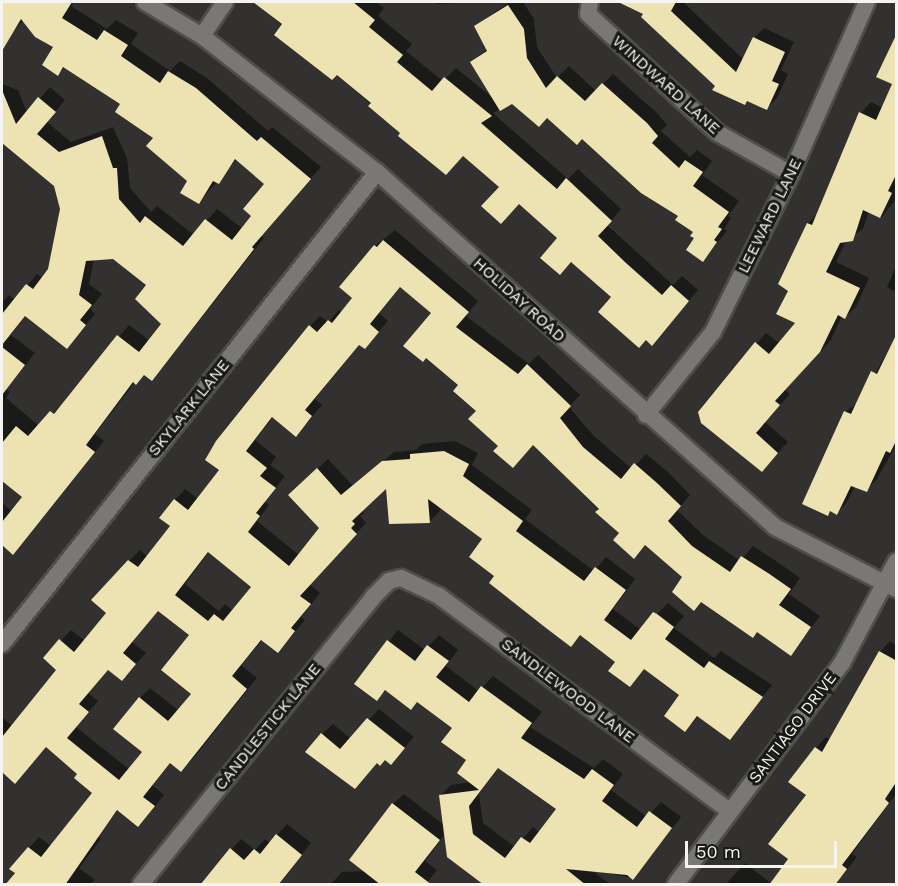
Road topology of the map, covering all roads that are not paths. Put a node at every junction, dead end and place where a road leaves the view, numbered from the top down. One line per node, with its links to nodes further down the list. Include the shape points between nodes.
1 (145, 2): 5 (street, HOLIDAY ROAD)
2 (225, 2): 5 (street)
3 (590, 2): 7 (street, WINDWARD LANE, via 588,14 718,134)
4 (867, 2): 7 (street, LEEWARD LANE)
5 (202, 36): 6 (street, HOLIDAY ROAD)
6 (377, 172): 8 (street, HOLIDAY ROAD); 12 (street, SKYLARK LANE)
7 (791, 174): 8 (street, LEEWARD LANE, via 713,332)
8 (646, 415): 11 (street, HOLIDAY ROAD, via 775,527)
9 (897, 562): 11 (street, SANTIAGO DRIVE)
10 (401, 578): 13 (street, SANDLEWOOD LANE, via 439,596); 14 (street, CANDLESTICK LANE, via 389,581 373,597)
11 (891, 586): 13 (street, SANTIAGO DRIVE, via 842,663)
12 (2, 644)
13 (730, 811): 15 (street, SANTIAGO DRIVE)
14 (141, 885)
15 (676, 885)

